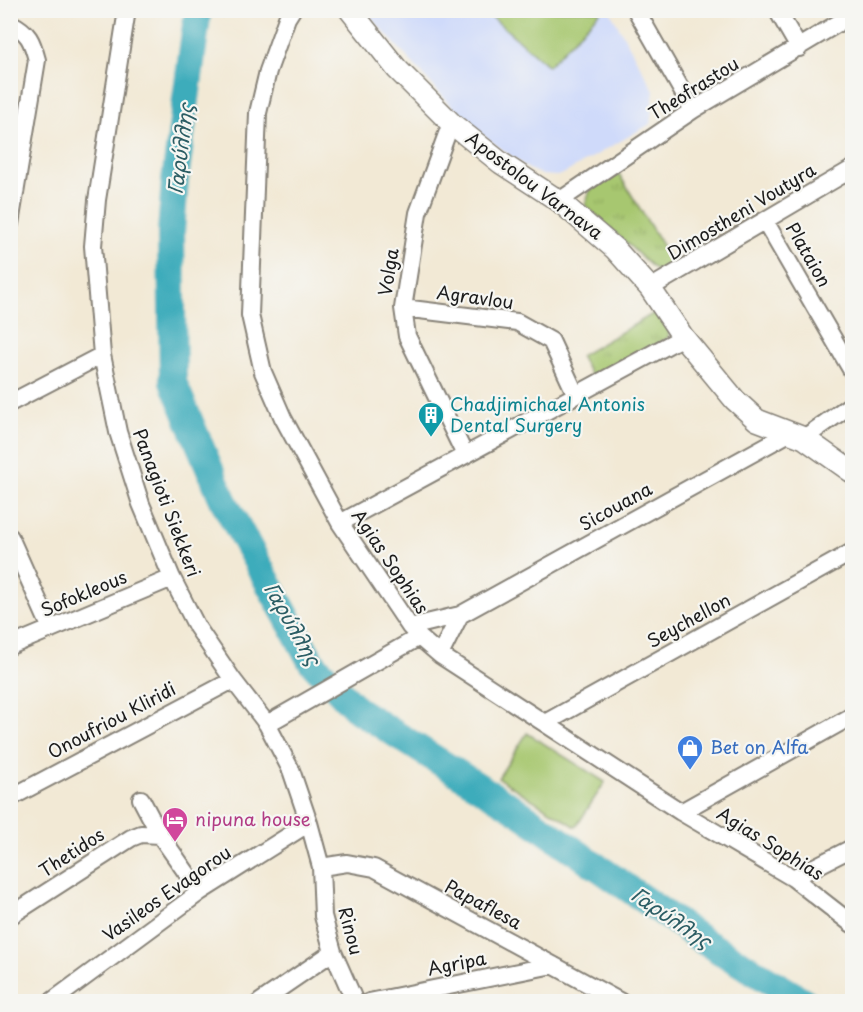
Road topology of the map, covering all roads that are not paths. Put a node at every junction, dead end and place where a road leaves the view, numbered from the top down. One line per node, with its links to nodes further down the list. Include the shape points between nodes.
1 (127, 10): 18 (street, Panagioti Siekkeri, via 93,246)
2 (292, 10): 26 (street, Agias Sophias, via 268,71 258,113 250,315 263,372 283,418)
3 (350, 10): 10 (main road, Apostolou Varnava, via 397,69)
4 (636, 10): 9 (street)
5 (777, 10): 8 (street)
6 (852, 15): 8 (street, Theofrastou)
7 (10, 23): 14 (street, via 21,28 33,42 37,60)
8 (799, 48): 9 (street, Theofrastou)
9 (693, 110): 12 (street, Theofrastou)
10 (451, 123): 12 (main road, Apostolou Varnava, via 501,163); 16 (street, Volga, via 418,213)
11 (852, 169): 13 (street, Dimostheni Voutyra)
12 (559, 201): 15 (main road, Apostolou Varnava, via 615,249)
13 (765, 220): 15 (street, Dimostheni Voutyra); 19 (street, Plataion)
14 (10, 224)
15 (650, 288): 17 (main road, Apostolou Varnava)
16 (403, 308): 20 (street, Agravlou, via 517,322 551,341); 24 (street, Volga, via 407,336)
17 (683, 337): 20 (street); 23 (main road, Apostolou Varnava, via 735,400 757,420)
18 (102, 355): 21 (street); 29 (street, Panagioti Siekkeri, via 117,432)
19 (852, 371)
20 (576, 395): 24 (street)
21 (10, 403)
22 (852, 404): 23 (street, Sicouana)
23 (797, 435): 25 (main road, Apostolou Varnava); 30 (street, Sicouana)
24 (465, 455): 26 (street)
25 (852, 472)
26 (340, 523): 32 (street, Agias Sophias)
27 (10, 537): 31 (street)
28 (852, 552): 37 (street, Seychellon)
29 (172, 578): 31 (street, Sofokleous); 35 (street, Panagioti Siekkeri, via 197,627)
30 (460, 615): 32 (street, Sicouana); 34 (street)
31 (51, 629): 33 (street, Sofokleous)
32 (415, 632): 34 (street, Agias Sophias); 38 (street, Sicouana, via 373,664)
33 (10, 646)
34 (440, 655): 37 (street, Agias Sophias)
35 (232, 680): 38 (street, Panagioti Siekkeri); 39 (street, Onoufriou Kliridi)
36 (852, 716): 41 (street)
37 (545, 723): 41 (street, Agias Sophias)
38 (267, 724): 42 (street, Panagioti Siekkeri, via 291,770)
39 (10, 798)
40 (141, 799): 43 (street)
41 (681, 812): 46 (street, Agias Sophias)
42 (309, 823): 45 (street, Panagioti Siekkeri); 47 (street, Vasileos Evagorou)
43 (160, 835): 47 (street); 48 (street, Thetidos, via 141,834 132,838)
44 (852, 848): 46 (street)
45 (321, 867): 50 (street, Rinou, via 323,916); 51 (street, Papaflesa, via 347,863 374,868)
46 (793, 878): 49 (street, Agias Sophias)
47 (200, 892): 52 (street, Vasileos Evagorou)
48 (10, 916)
49 (852, 924)
50 (333, 952): 53 (street); 54 (street, Rinou)
51 (553, 965): 55 (street, Agripa); 56 (street, Papaflesa)
52 (51, 1002)
53 (260, 1002)
54 (355, 1002)
55 (369, 1002)
56 (621, 1002)

